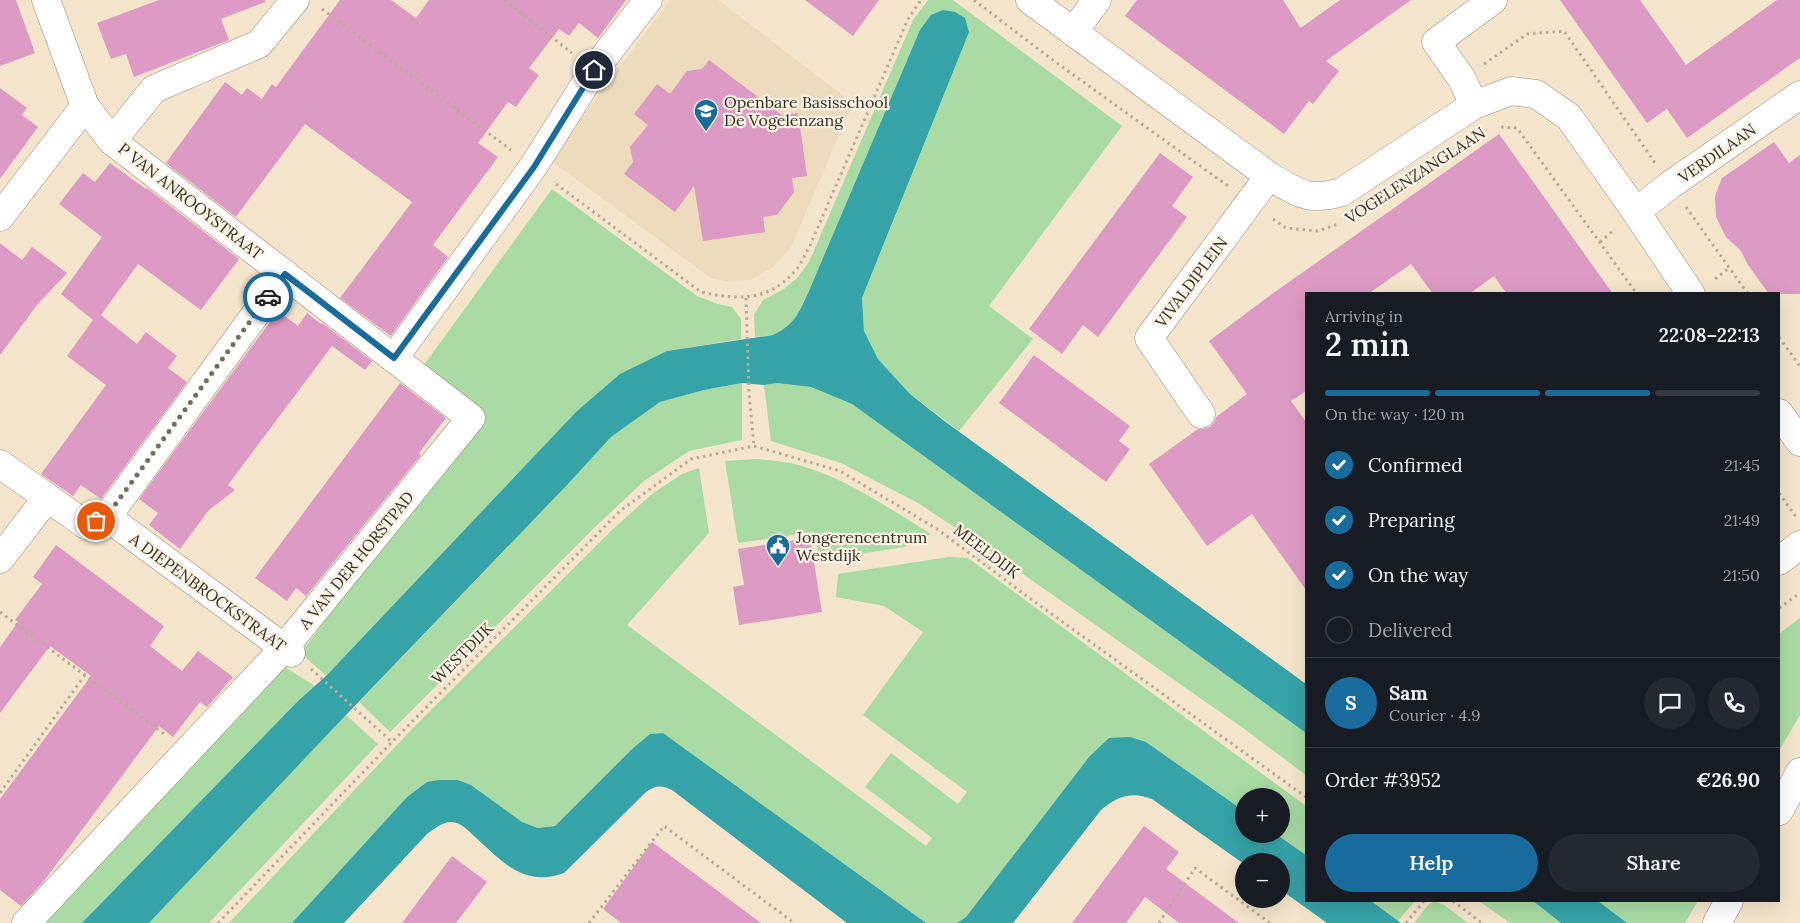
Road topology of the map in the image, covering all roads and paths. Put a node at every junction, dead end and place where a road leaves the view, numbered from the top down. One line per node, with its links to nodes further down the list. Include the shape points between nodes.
1 (46, 0): 14 (street, P VAN ANROOYSTRAAT)
2 (295, 0): 16 (street, via 259,44 154,89)
3 (504, 0): 11 (path)
4 (648, 0): 11 (street)
5 (921, 0): 31 (path, via 908,19 809,248 796,270 783,283 746,298)
6 (974, 0): 18 (path, VOGELENZANGLAAN)
7 (1030, 0): 10 (street, VOGELENZANGLAAN)
8 (1097, 0): 10 (street)
9 (1493, 0): 13 (street, via 1436,42 1462,79)
10 (1073, 32): 17 (street, VOGELENZANGLAAN)
11 (594, 70): 26 (street, via 534,167)
12 (1800, 95): 19 (street, VERDILAAN)
13 (1474, 105): 17 (street, VOGELENZANGLAAN, via 1342,192 1324,197 1303,195); 19 (street, VOGELENZANGLAAN, via 1511,91 1536,94 1569,117)
14 (85, 106): 16 (street, P VAN ANROOYSTRAAT); 20 (street)
15 (1493, 126): 23 (path, VOGELENZANGLAAN, via 1517,128)
16 (112, 141): 22 (street, P VAN ANROOYSTRAAT)
17 (1269, 176): 18 (street, VIVALDIPLEIN)
18 (1251, 202): 21 (path, VOGELENZANGLAAN, via 1286,228 1318,231); 28 (street, VIVALDIPLEIN, via 1149,338)
19 (1636, 212): 24 (street, VOGELENZANGLAAN)
20 (0, 217)
21 (1341, 223)
22 (285, 274): 26 (street, P VAN ANROOYSTRAAT); 35 (street)
23 (1636, 292)
24 (1691, 292)
25 (1780, 337): 27 (path)
26 (394, 358): 43 (street, A VAN DER HORSTPAD, via 471,418)
27 (1800, 366)
28 (1201, 414)
29 (1780, 414): 30 (street)
30 (1800, 442)
31 (754, 446): 46 (path, WESTDIJK, via 691,459 620,511); 50 (path, MEELDIJK, via 840,470 937,529)
32 (0, 464): 34 (street)
33 (1780, 494): 36 (path)
34 (47, 498): 35 (street, via 86,525); 38 (street)
35 (106, 517): 43 (street, A DIEPENBROCKSTRAAT)
36 (1800, 523)
37 (1800, 545): 39 (street)
38 (0, 559)
39 (1780, 560)
40 (1800, 593): 41 (path)
41 (1780, 607)
42 (0, 612): 45 (path)
43 (288, 651): 47 (street, A VAN DER HORSTPAD)
44 (315, 672): 46 (path)
45 (85, 675): 47 (path); 49 (path)
46 (392, 742): 56 (path, WESTDIJK)
47 (188, 752): 55 (street, A VAN DER HORSTPAD)
48 (1800, 772): 51 (street)
49 (0, 792)
50 (1305, 796)
51 (1780, 809)
52 (1423, 902): 61 (path)
53 (1453, 902): 62 (path)
54 (1728, 902): 63 (street)
55 (26, 923)
56 (218, 923)
57 (589, 923): 58 (path, via 664,826)
58 (794, 923)
59 (1160, 923): 60 (path, via 1195,868)
60 (1270, 923)
61 (1406, 923)
62 (1482, 923)
63 (1717, 923)

